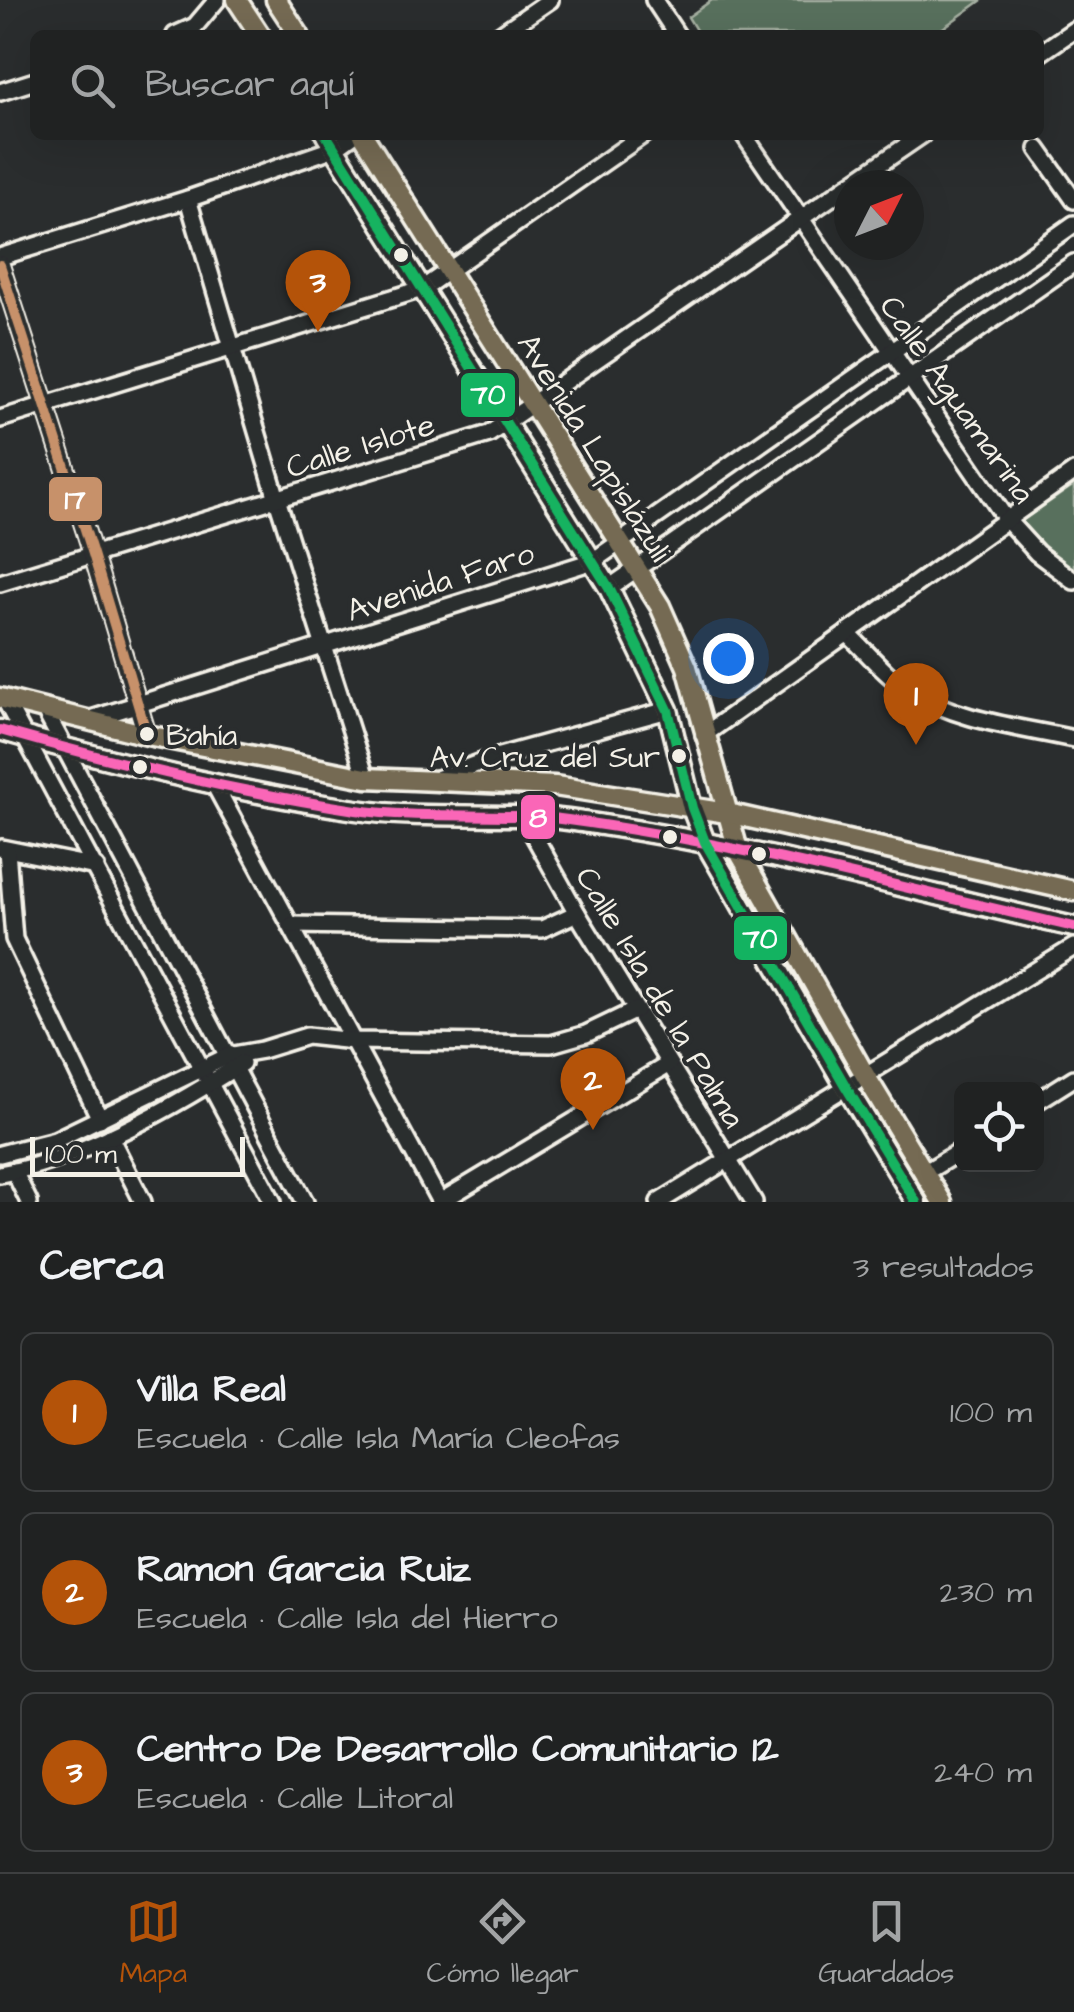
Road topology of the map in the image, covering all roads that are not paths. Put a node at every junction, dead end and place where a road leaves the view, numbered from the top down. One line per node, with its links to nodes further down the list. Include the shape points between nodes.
1 (217, 0): 6 (street)
2 (236, 0): 7 (main road)
3 (276, 0): 8 (main road)
4 (550, 0): 9 (street)
5 (654, 0): 10 (street)
6 (186, 30)
7 (257, 30)
8 (296, 30)
9 (506, 30)
10 (674, 30)
11 (1074, 30): 12 (street)
12 (1044, 51)
13 (30, 82): 14 (street)
14 (0, 92)
15 (366, 140): 29 (main road, Avenida Lapislázuli)
16 (636, 140): 29 (street)
17 (747, 140): 25 (street, Calle Aguamarina)
18 (915, 140): 21 (street, Calle Islote)
19 (330, 142): 23 (street); 30 (main road, Avenida Lapislázuli)
20 (1038, 149): 24 (street)
21 (871, 170)
22 (834, 195): 25 (street, Calle Islote)
23 (188, 199): 27 (street); 31 (street)
24 (1074, 200)
25 (801, 218): 32 (street, Calle Aguamarina); 34 (street, Calle Islote)
26 (1074, 224): 32 (street, Avenida Faro)
27 (0, 261): 35 (street)
28 (1074, 263): 33 (street)
29 (449, 272): 30 (street); 34 (main road, Avenida Lapislázuli)
30 (422, 289): 31 (street); 37 (main road, Avenida Lapislázuli)
31 (234, 348): 35 (street); 39 (street)
32 (891, 351): 33 (street, Calle Aguamarina); 41 (street, Avenida Faro)
33 (909, 377): 40 (street, Calle Aguamarina); 44 (street)
34 (532, 404): 37 (street, Calle Islote); 41 (main road, Avenida Lapislázuli)
35 (46, 405): 36 (street); 42 (street)
36 (0, 419)
37 (508, 421): 39 (street, Calle Islote, via 480,437); 43 (main road, Avenida Lapislázuli)
38 (1074, 472): 40 (street)
39 (277, 499): 42 (street, Calle Islote); 49 (street)
40 (1006, 519): 45 (street, Calle Aguamarina); 48 (street)
41 (619, 542): 43 (street, Avenida Faro); 44 (main road, Avenida Lapislázuli)
42 (93, 554): 46 (street, Calle Islote); 51 (street)
43 (592, 561): 47 (main road, Avenida Lapislázuli); 49 (street, Avenida Faro)
44 (638, 569): 47 (street); 57 (main road, Avenida Lapislázuli, via 679,644)
45 (1074, 581)
46 (0, 583)
47 (609, 588): 53 (main road, Avenida Lapislázuli)
48 (847, 633): 57 (street); 59 (street, via 893,679 934,704)
49 (324, 647): 51 (street, Avenida Faro); 61 (street)
50 (2, 699): 52 (main road); 58 (street)
51 (138, 706): 54 (street, Avenida Faro); 56 (street)
52 (44, 709): 54 (main road); 60 (street)
53 (668, 710): 62 (street); 64 (main road, Avenida Lapislázuli)
54 (87, 720): 56 (main road)
55 (0, 730): 58 (main road)
56 (146, 735): 61 (main road)
57 (704, 735): 65 (main road, Avenida Lapislázuli)
58 (25, 737): 60 (main road); 70 (street)
59 (1074, 739)
60 (62, 748): 63 (main road); 78 (street)
61 (366, 778): 62 (main road)
62 (432, 781): 64 (main road, via 555,786)
63 (213, 782): 66 (main road, via 359,810); 73 (street)
64 (692, 808): 65 (main road); 67 (main road, Avenida Lapislázuli)
65 (727, 813): 69 (main road, Avenida Lapislázuli); 71 (main road)
66 (524, 818): 67 (main road); 72 (street, Calle Isla de la Palma)
67 (705, 842): 69 (main road); 83 (main road, Avenida Lapislázuli)
68 (4, 849): 70 (street); 85 (street, via 12,933)
69 (738, 850): 74 (main road); 81 (main road, Avenida Lapislázuli)
70 (96, 867): 80 (street)
71 (1074, 891)
72 (577, 913): 73 (street, via 542,929); 76 (street, Calle Isla de la Palma)
73 (292, 925): 77 (street)
74 (1074, 927)
75 (1074, 946): 81 (street)
76 (636, 1010): 77 (street, via 550,1044); 79 (street, Calle Isla de la Palma)
77 (354, 1041): 78 (street, via 307,1036); 98 (street)
78 (231, 1062): 80 (street); 97 (street)
79 (669, 1064): 91 (street, Calle Isla de la Palma); 98 (street)
80 (207, 1076): 85 (street); 86 (street); 96 (street)
81 (865, 1076): 83 (street); 93 (main road, Avenida Lapislázuli)
82 (1074, 1078): 84 (street)
83 (846, 1088): 91 (street); 101 (main road, Avenida Lapislázuli)
84 (1044, 1097)
85 (100, 1119): 87 (street)
86 (110, 1137): 90 (street); 95 (street)
87 (56, 1140): 88 (street); 90 (street)
88 (1, 1151)
89 (954, 1155): 93 (street)
90 (62, 1158): 92 (street)
91 (728, 1160): 99 (street); 100 (street, Calle Isla de la Palma)
92 (7, 1173): 94 (street)
93 (924, 1173): 102 (main road, Avenida Lapislázuli)
94 (29, 1202)
95 (143, 1202)
96 (273, 1202)
97 (305, 1202)
98 (440, 1202)
99 (659, 1202)
100 (754, 1202)
101 (916, 1202)
102 (942, 1202)

